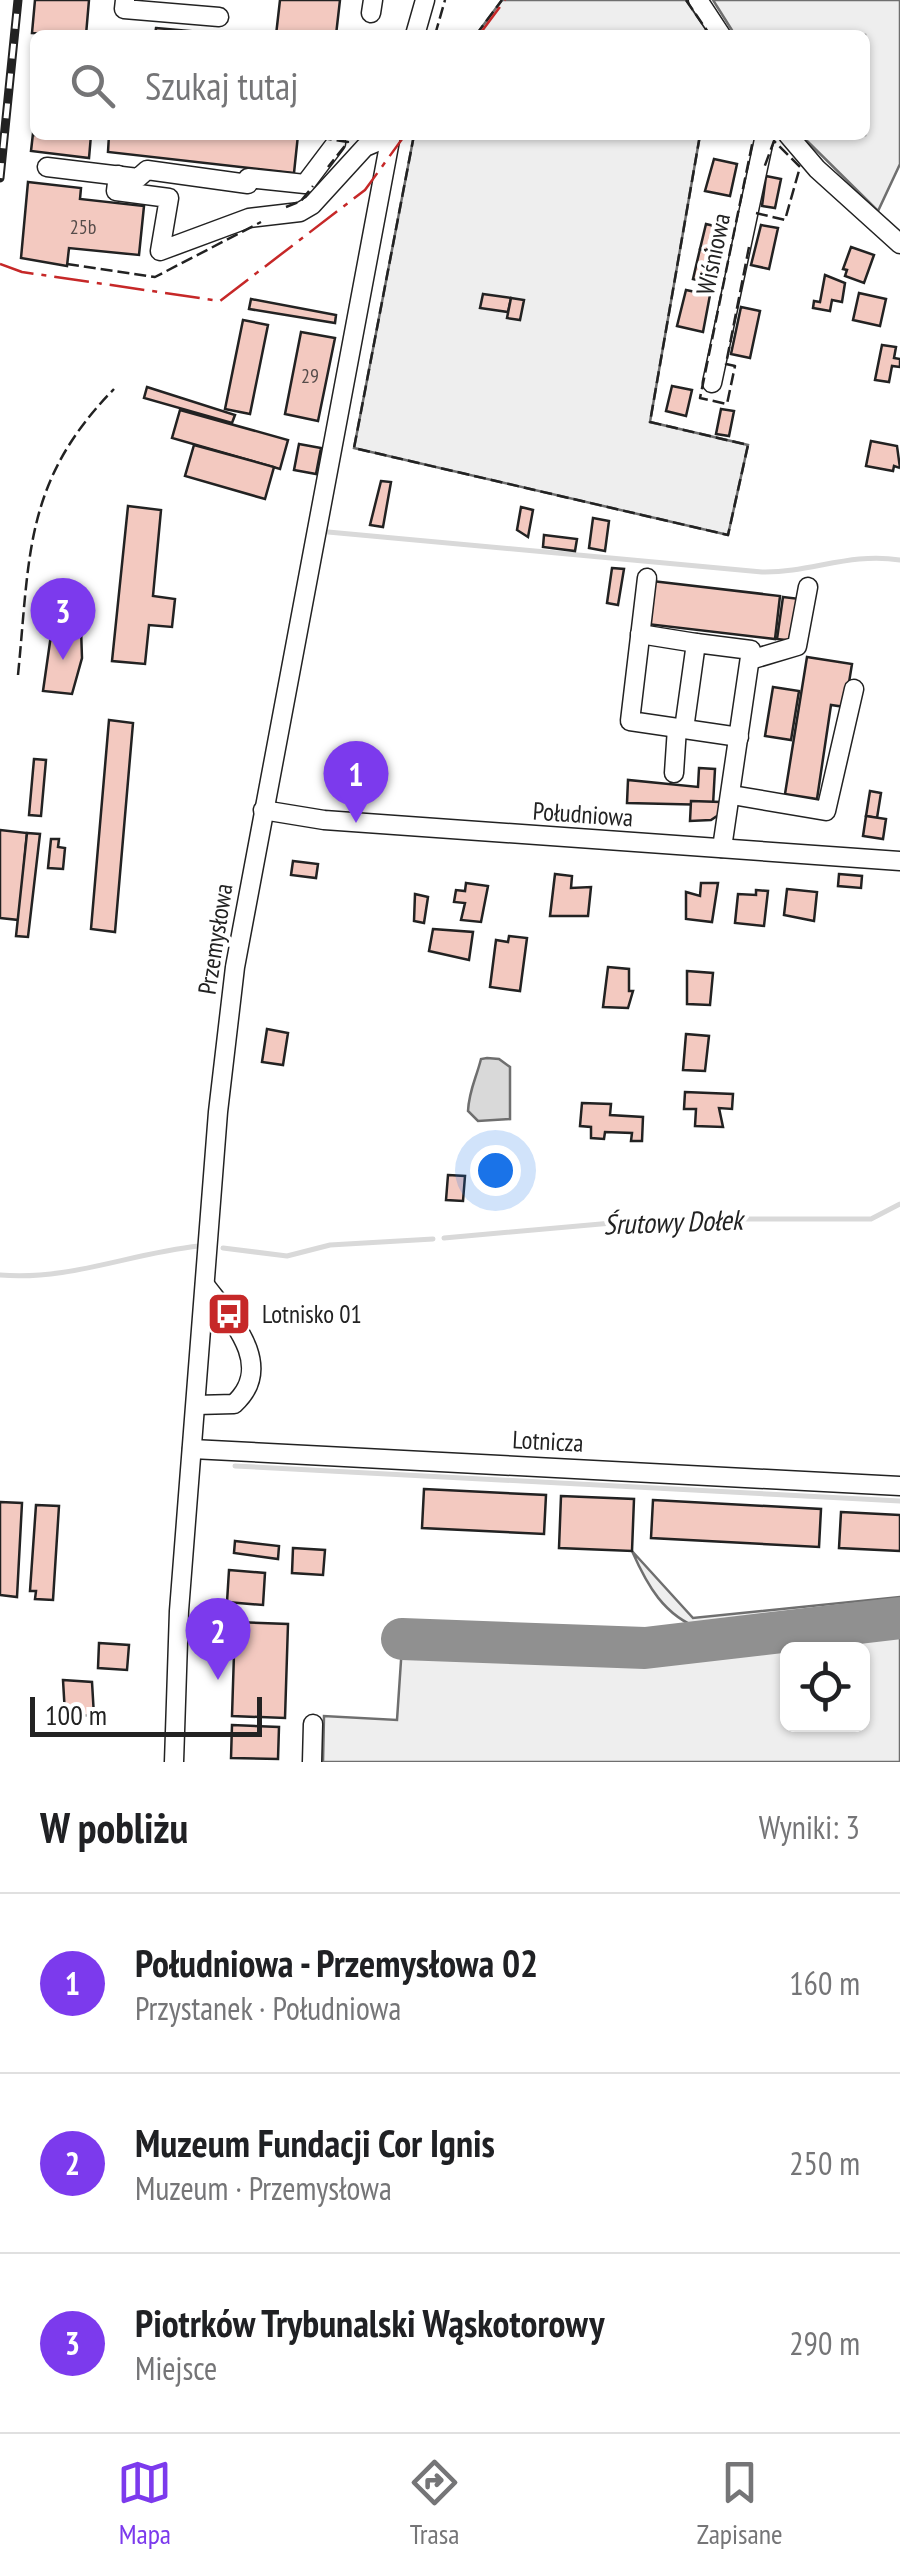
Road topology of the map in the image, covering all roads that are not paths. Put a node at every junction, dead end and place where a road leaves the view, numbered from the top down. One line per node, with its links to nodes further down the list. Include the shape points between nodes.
1 (125, 0): 4 (street, via 124,9)
2 (426, 0): 5 (street)
3 (698, 0): 6 (street)
4 (220, 18)
5 (417, 30)
6 (718, 30)
7 (382, 140): 15 (street, via 365,147)
8 (390, 140): 28 (street, Przemysłowa)
9 (764, 140): 17 (street, Wiśniowa)
10 (792, 140): 16 (street)
11 (336, 143): 12 (street)
12 (309, 162): 14 (street, via 305,184 248,178 248,184 147,170 138,178); 15 (street)
13 (46, 167): 14 (street)
14 (118, 175): 15 (street, via 116,191 168,198 160,251 249,218 300,212)
15 (332, 182)
16 (900, 244)
17 (712, 383)
18 (647, 578): 20 (street)
19 (808, 587): 22 (street, via 797,646)
20 (640, 634): 21 (street); 24 (street, via 630,721)
21 (696, 643): 22 (street, via 751,650); 24 (street)
22 (750, 660): 25 (street)
23 (854, 689): 27 (street, via 826,811)
24 (681, 729): 25 (street); 26 (street)
25 (740, 737): 27 (street)
26 (674, 773)
27 (732, 796): 29 (street)
28 (263, 810): 29 (street, Południowa); 31 (street, Przemysłowa, via 227,1037)
29 (722, 848): 30 (street, Południowa)
30 (900, 861)
31 (205, 1285): 32 (street, Przemysłowa); 32 (street, via 247,1339 247,1379 229,1406)
32 (196, 1406): 33 (street, Przemysłowa)
33 (192, 1449): 34 (street, Lotnicza); 36 (street, Przemysłowa)
34 (900, 1486)
35 (313, 1724): 37 (street)
36 (174, 1762)
37 (312, 1762)

